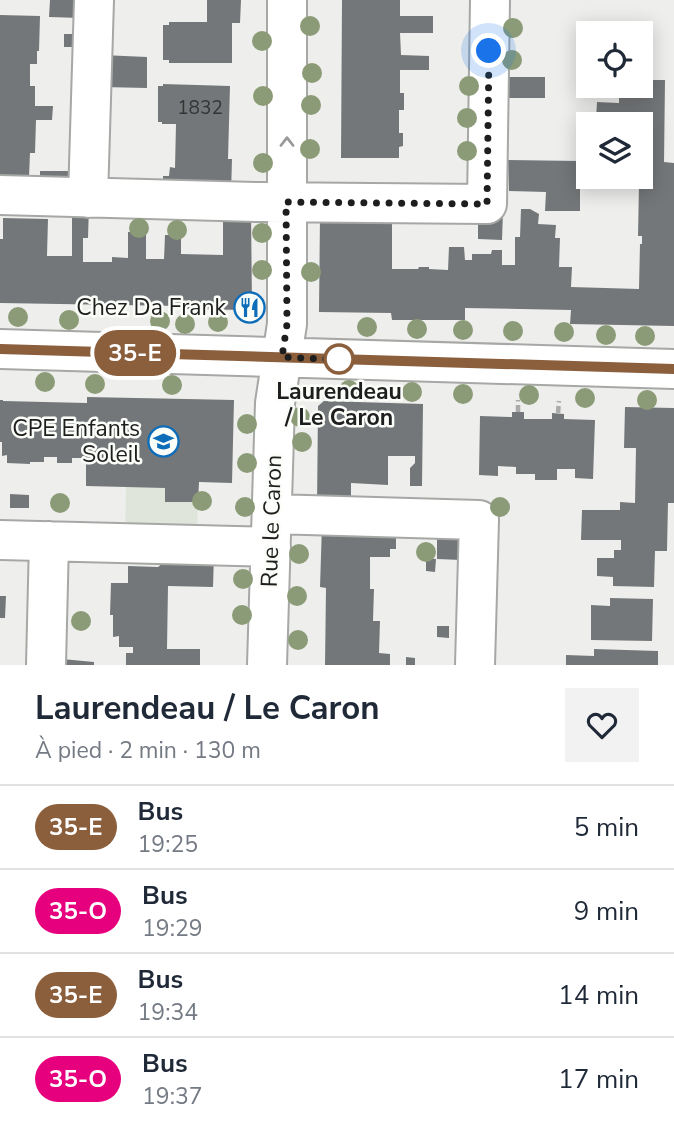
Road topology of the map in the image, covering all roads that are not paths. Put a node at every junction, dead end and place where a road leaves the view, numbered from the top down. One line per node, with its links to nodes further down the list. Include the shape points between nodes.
1 (94, 0): 5 (street)
2 (287, 0): 6 (street, Rue le Caron, one-way to 2)
3 (490, 0): 6 (street, via 487,204)
4 (0, 195): 5 (street)
5 (88, 198): 6 (street)
6 (286, 202): 8 (street, Rue le Caron, via 287,324)
7 (0, 349): 8 (street)
8 (282, 357): 9 (street); 10 (street, Rue le Caron, via 275,404)
9 (674, 369)
10 (271, 531): 12 (street); 14 (street, Rue le Caron); 15 (street, via 479,520)
11 (0, 540): 12 (street)
12 (49, 541): 13 (street)
13 (46, 665)
14 (267, 665)
15 (475, 665)

